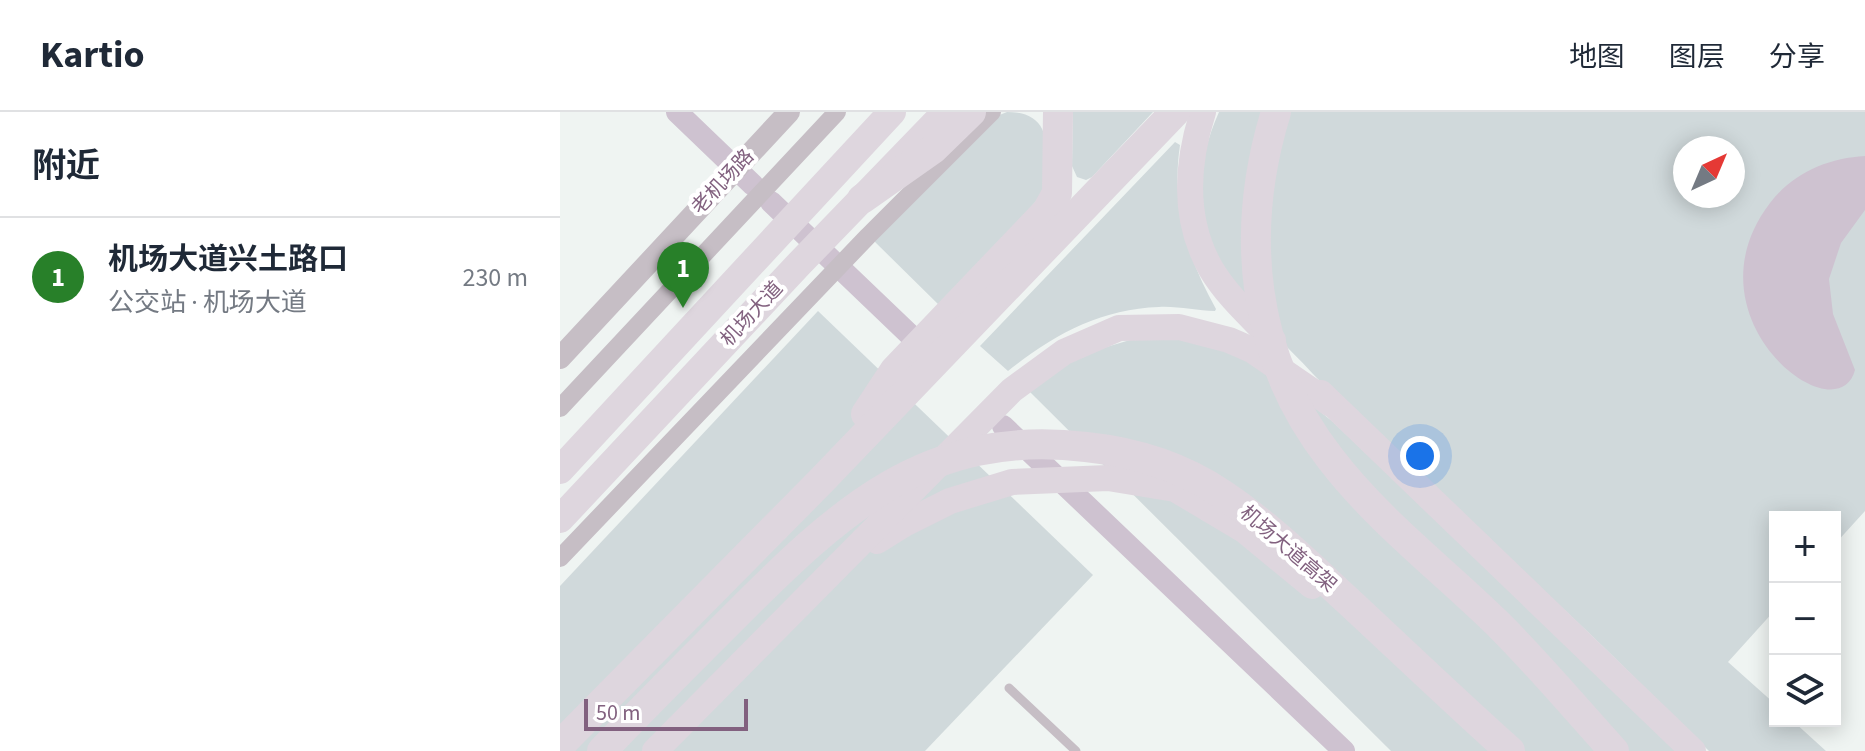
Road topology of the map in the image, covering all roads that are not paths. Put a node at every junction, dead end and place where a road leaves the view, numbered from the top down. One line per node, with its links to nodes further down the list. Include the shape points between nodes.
1 (789, 112): 14 (street, 老机场路)
2 (837, 112): 16 (street)
3 (892, 112): 17 (main road, 机场大道)
4 (946, 112): 13 (main road, 机场大道)
5 (971, 112): 13 (highway, via 933,149)
6 (992, 112): 20 (street)
7 (1040, 112): 12 (highway, via 1056,140)
8 (1058, 112): 12 (highway)
9 (1175, 112): 18 (highway)
10 (1203, 112): 15 (main road, via 1191,155 1189,193 1198,241 1212,271 1233,297)
11 (1276, 112): 29 (highway, via 1258,187 1259,299 1283,380 1301,416 1365,498 1501,627)
12 (1059, 163): 18 (highway, via 1057,193 1047,211 895,370)
13 (854, 208): 19 (main road, 机场大道)
14 (560, 358)
15 (1331, 404): 21 (main road, via 1229,340 1179,327 1119,328 1064,352 1012,390); 30 (main road)
16 (560, 408)
17 (560, 470)
18 (822, 480): 23 (highway)
19 (560, 519)
20 (560, 558)
21 (841, 563): 25 (main road); 27 (main road, via 950,501 1012,482 1108,478 1175,489 1244,530 1303,578)
22 (1009, 688): 26 (lane)
23 (560, 745)
24 (602, 751): 28 (highway, 机场大道高架, via 788,563 862,501 906,475 951,458 1050,442 1117,450 1170,466 1220,492 1273,530)
25 (655, 751)
26 (1076, 751)
27 (1491, 751)
28 (1510, 751)
29 (1614, 751)
30 (1693, 751)

